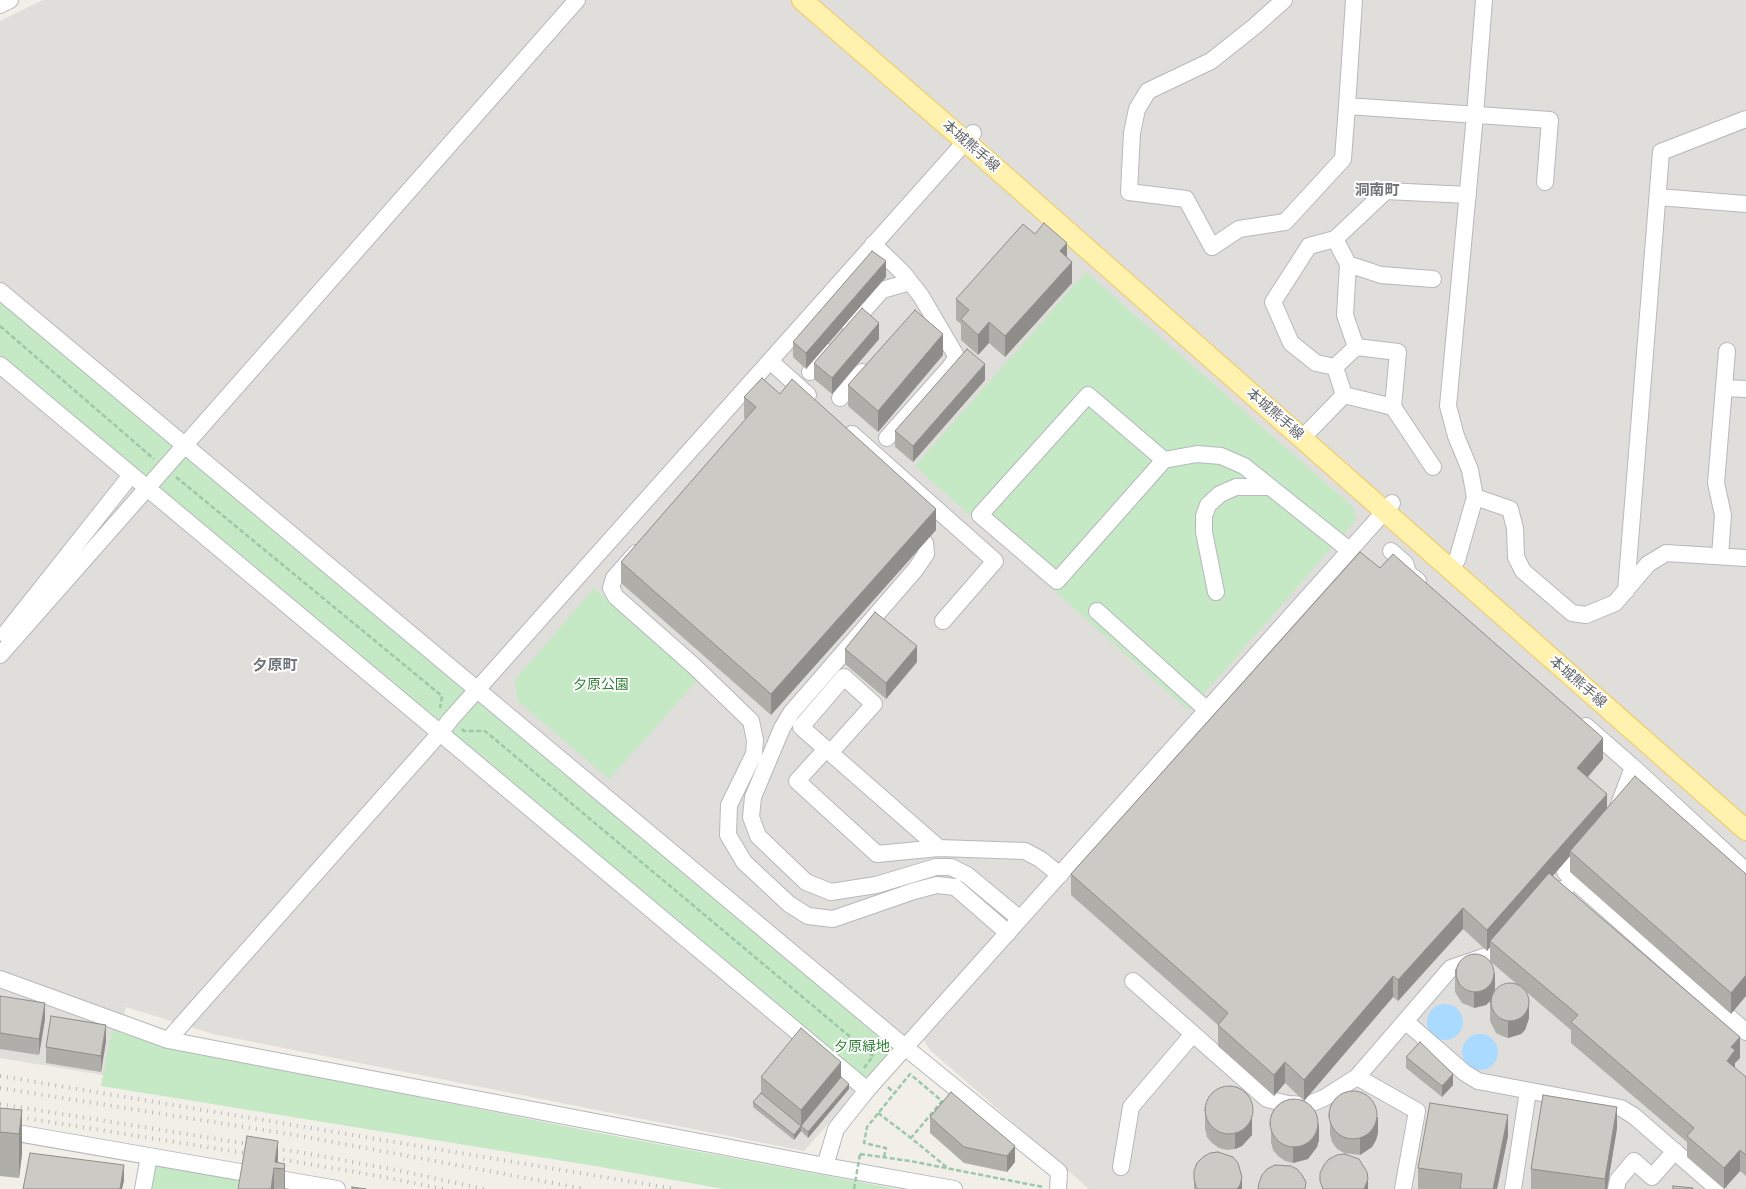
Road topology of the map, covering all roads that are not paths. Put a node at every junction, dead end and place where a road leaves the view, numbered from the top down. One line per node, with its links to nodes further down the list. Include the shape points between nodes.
1 (10, 0): 8 (street)
2 (577, 0): 41 (street)
3 (802, 0): 12 (main road, 本城熊手線)
4 (822, 0): 12 (main road, 本城熊手線)
5 (1284, 0): 9 (street, via 1211,61 1148,91 1137,109 1132,133 1129,192 1186,199 1212,248 1239,229 1285,222 1343,159)
6 (1354, 0): 9 (street)
7 (1484, 0): 10 (street)
8 (0, 5)
9 (1347, 106): 10 (street)
10 (1475, 114): 13 (street, via 1550,120); 14 (street)
11 (1746, 119): 15 (street, via 1662,152)
12 (969, 137): 18 (street); 39 (main road, 本城熊手線); 48 (main road, 本城熊手線)
13 (1545, 182)
14 (1468, 195): 17 (street, via 1386,191); 47 (street, via 1448,406 1470,470)
15 (1658, 197): 16 (street); 56 (street)
16 (1746, 204)
17 (1335, 239): 19 (street); 30 (street, via 1308,246 1273,302 1291,343 1316,363)
18 (874, 244): 21 (street); 28 (street)
19 (1348, 264): 20 (street, via 1381,274); 25 (street, via 1345,315)
20 (1434, 279)
21 (910, 282): 23 (street); 31 (street, via 882,290)
22 (0, 291): 41 (street)
23 (924, 301): 24 (street); 40 (street, via 955,354 955,360)
24 (911, 316)
25 (1356, 347): 30 (street); 37 (street, via 1398,352)
26 (1727, 351): 32 (street)
27 (873, 360): 35 (street)
28 (770, 361): 36 (street); 63 (street)
29 (0, 365): 44 (street)
30 (1335, 367): 34 (street)
31 (810, 372)
32 (1724, 388): 33 (street); 52 (street, via 1716,484 1723,515)
33 (1746, 389)
34 (1344, 396): 37 (street); 39 (street)
35 (840, 398)
36 (821, 406)
37 (1393, 407): 43 (street)
38 (843, 425): 60 (street, via 995,561)
39 (1310, 430): 48 (main road, 本城熊手線)
40 (888, 438)
41 (184, 445): 46 (street); 63 (street)
42 (1164, 460): 42 (street, via 1057,581 980,515 1088,395); 45 (street, via 1197,454 1221,456 1244,466)
43 (1433, 467)
44 (131, 476): 46 (street); 61 (street)
45 (1270, 487): 51 (street); 57 (street, via 1236,487 1220,494 1208,506 1204,532)
46 (147, 489): 62 (street); 66 (street)
47 (1475, 497): 54 (street); 56 (street, via 1510,509 1515,528 1516,557 1523,571 1572,613 1586,615 1604,609 1616,603)
48 (1388, 507): 51 (street); 54 (main road, 本城熊手線); 71 (main road, 本城熊手線)
49 (895, 518): 78 (street, via 925,542 926,554 909,578 791,713 753,797 751,817 758,836 806,882 831,892 876,885 936,867 951,867 967,875)
50 (646, 541): 80 (street, via 614,578 611,588 616,597 751,721 756,740 754,754 729,805 728,835 744,862 789,904 808,916 833,919 937,885 955,887)
51 (1349, 550): 64 (street)
52 (1720, 556): 53 (street); 56 (street, via 1666,553 1648,564)
53 (1746, 558)
54 (1458, 560): 69 (main road, 本城熊手線)
55 (1387, 573): 58 (street, via 1395,554 1405,563 1408,573)
56 (1626, 591)
57 (1216, 592)
58 (1431, 592)
59 (1097, 610): 64 (street)
60 (943, 621)
61 (0, 640)
62 (0, 655)
63 (478, 690): 66 (street); 87 (street)
64 (1207, 710): 75 (street)
65 (1573, 715): 68 (street)
66 (440, 734): 86 (street); 89 (street)
67 (828, 751): 67 (street, via 801,727 844,677 874,704); 73 (street); 73 (street, via 797,781 877,854)
68 (1633, 767): 70 (street, via 1616,813); 74 (street)
69 (1746, 813)
70 (1610, 820)
71 (1746, 830)
72 (1597, 835): 76 (street, via 1565,872)
73 (938, 848): 75 (street, via 1025,851)
74 (1746, 871)
75 (1060, 875): 78 (street)
76 (1573, 880): 77 (street, via 1565,888 1548,890); 84 (street)
77 (1535, 904)
78 (1020, 920): 80 (street)
79 (1515, 926): 83 (street, via 1489,955 1450,968)
80 (1008, 933): 87 (street)
81 (0, 979): 86 (street)
82 (1133, 981): 85 (street)
83 (1405, 1021): 88 (street); 90 (street, via 1478,1081)
84 (1746, 1032)
85 (1193, 1034): 88 (street, via 1267,1099 1307,1105); 95 (street, via 1131,1107)
86 (168, 1040): 94 (street)
87 (906, 1048): 89 (street); 99 (street, via 1059,1172)
88 (1357, 1076): 100 (street, via 1417,1111)
89 (867, 1090): 94 (street, via 836,1129)
90 (1528, 1091): 92 (street, via 1621,1108); 101 (street)
91 (0, 1130): 93 (street)
92 (1675, 1151): 102 (street, via 1652,1178 1634,1161 1618,1180); 103 (street)
93 (149, 1156): 96 (street); 97 (street)
94 (825, 1166): 98 (street)
95 (1121, 1168)
96 (143, 1189)
97 (338, 1189)
98 (954, 1189)
99 (1058, 1189)
100 (1404, 1189)
101 (1513, 1189)
102 (1616, 1189)
103 (1718, 1189)

